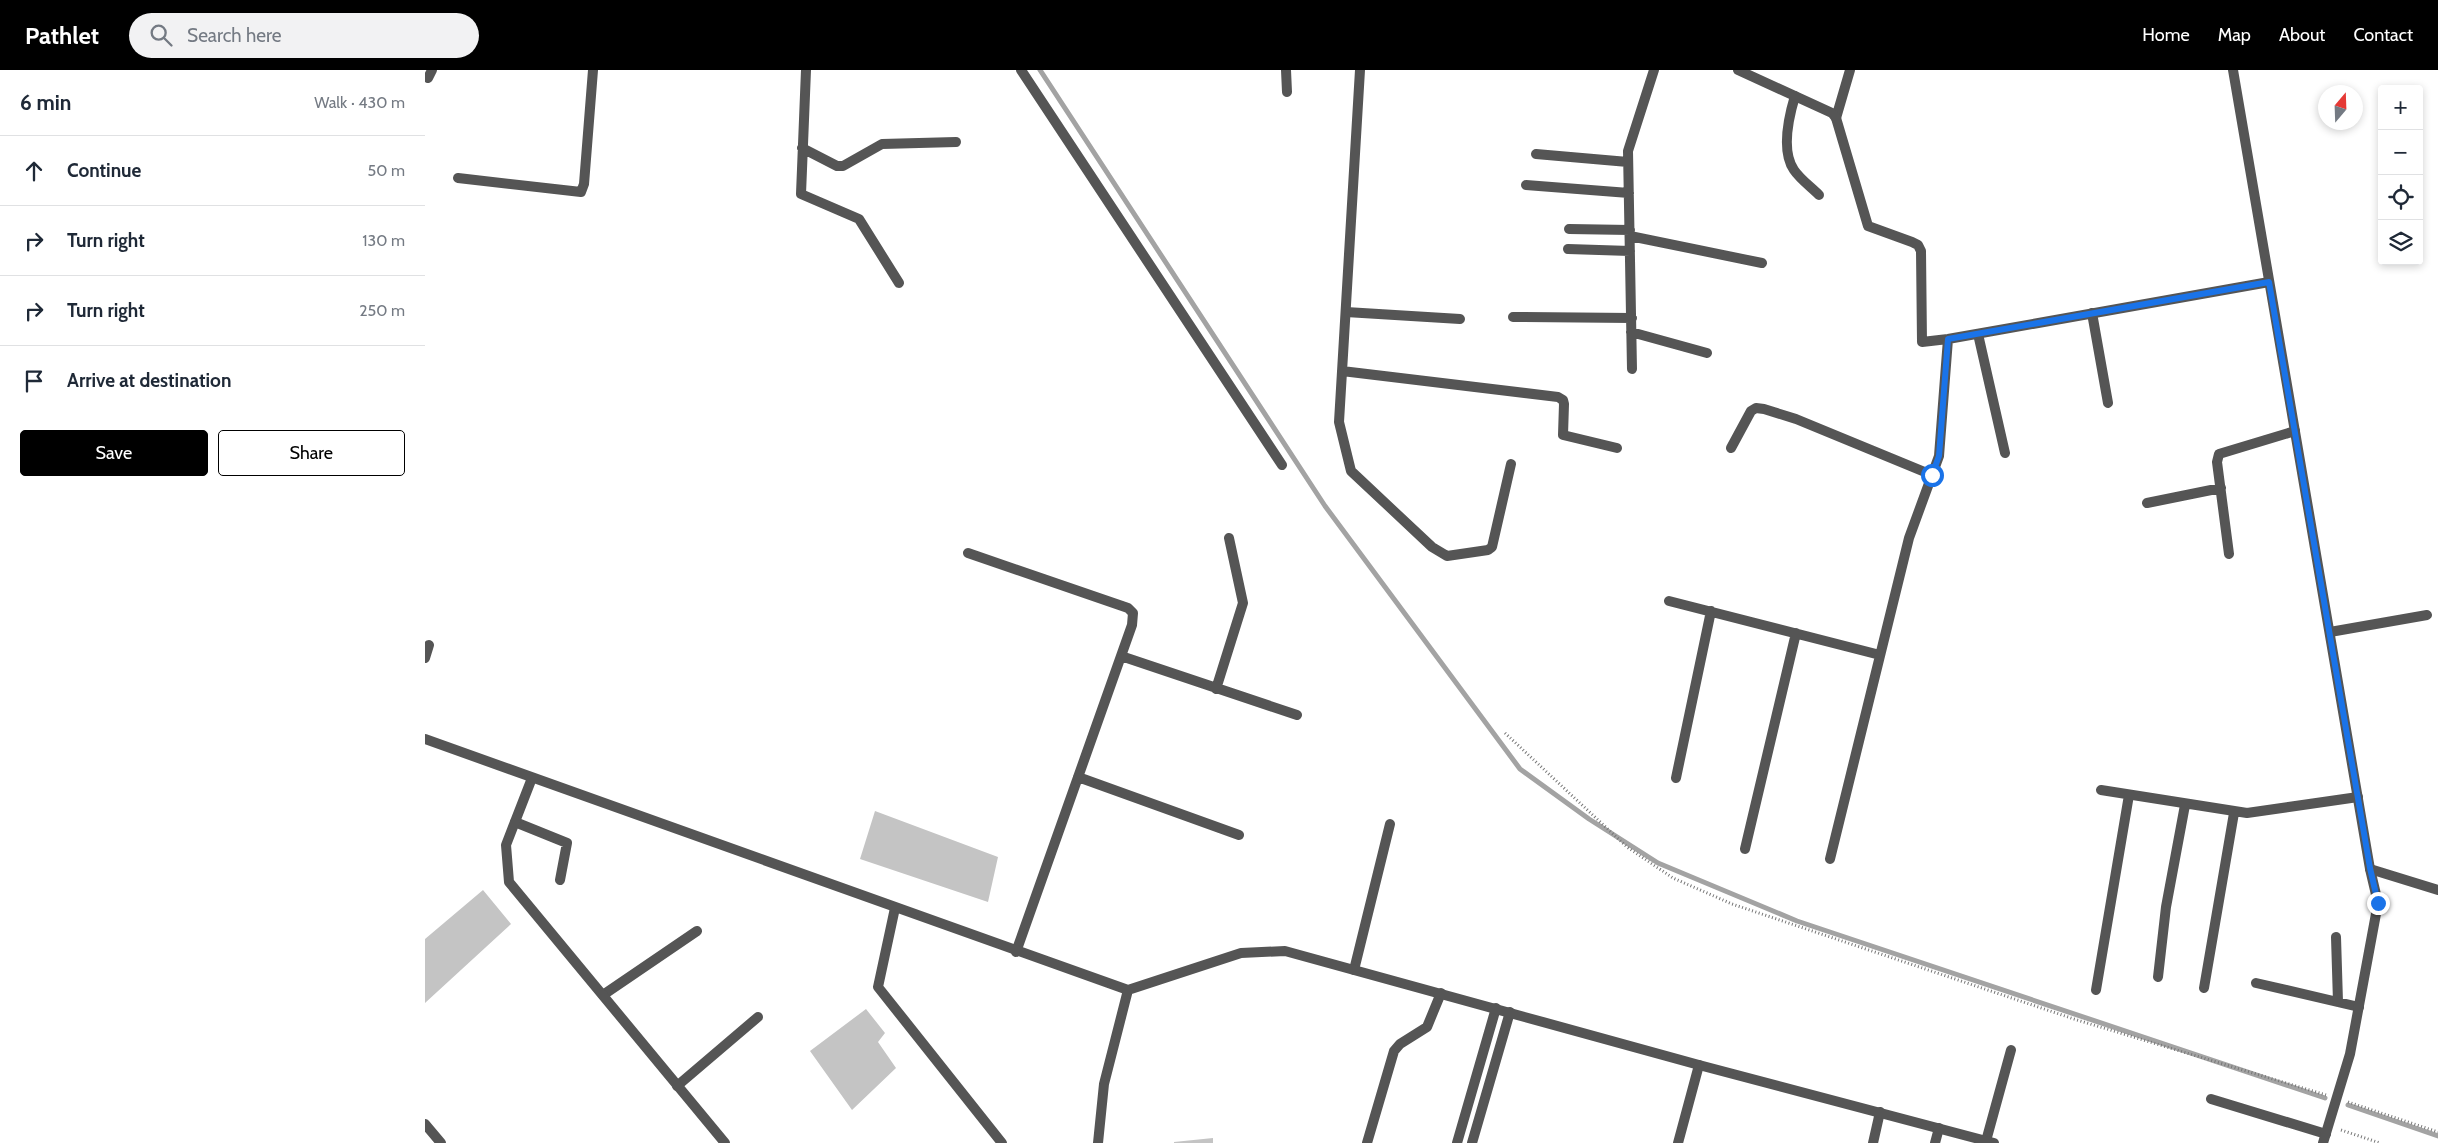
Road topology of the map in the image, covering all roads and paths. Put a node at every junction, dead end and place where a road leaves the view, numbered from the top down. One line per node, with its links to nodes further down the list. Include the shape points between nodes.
1 (593, 70): 17 (street, via 581,192)
2 (806, 70): 14 (street)
3 (1021, 70): 45 (street)
4 (1286, 70): 10 (street)
5 (1359, 70): 28 (street)
6 (1654, 70): 16 (street, via 1630,142)
7 (1738, 70): 11 (street)
8 (1850, 70): 12 (street)
9 (2233, 70): 26 (street)
10 (1287, 92)
11 (1795, 96): 12 (street, via 1832,113); 20 (street, via 1786,132 1791,164 1793,170)
12 (1836, 118): 35 (street, via 1867,226 1912,242 1921,251 1922,342)
13 (956, 142): 14 (street, via 882,144 843,166)
14 (802, 148): 27 (street, via 801,194 859,220)
15 (1536, 154): 16 (street)
16 (1628, 162): 19 (street)
17 (458, 178)
18 (1526, 185): 19 (street)
19 (1629, 193): 22 (street)
20 (1819, 195)
21 (1569, 229): 22 (street)
22 (1630, 233): 24 (street); 25 (street)
23 (1568, 249): 24 (street)
24 (1631, 251): 31 (street)
25 (1762, 263)
26 (2269, 282): 29 (street); 40 (street)
27 (899, 283)
28 (1346, 312): 32 (street); 38 (street)
29 (2092, 314): 34 (street); 39 (street)
30 (1513, 317): 31 (street)
31 (1631, 318): 33 (street)
32 (1460, 319)
33 (1631, 332): 36 (street); 37 (street)
34 (1978, 334): 35 (street); 43 (street)
35 (1948, 339): 46 (street, via 1939,456)
36 (1707, 353)
37 (1631, 369)
38 (1342, 371): 41 (street, via 1558,397 1564,404 1563,435); 44 (street, via 1339,422 1351,471 1440,553 1447,556 1488,550 1492,546)
39 (2108, 403)
40 (2295, 431): 47 (street, via 2219,454); 55 (street)
41 (1617, 448)
42 (1731, 448): 46 (street, via 1751,411 1765,409)
43 (2005, 453)
44 (1511, 464)
45 (1281, 465)
46 (1932, 475): 58 (street, via 1912,528)
47 (2221, 488): 48 (street); 51 (street)
48 (2147, 503)
49 (1229, 538): 61 (street, via 1243,603)
50 (968, 554): 59 (street, via 1128,608 1133,613 1132,624)
51 (2229, 554)
52 (1669, 601): 53 (street)
53 (1711, 611): 56 (street); 67 (street)
54 (2427, 615): 55 (street)
55 (2330, 632): 70 (street)
56 (1796, 633): 58 (street); 76 (street)
57 (429, 645): 60 (street)
58 (1880, 655): 77 (street)
59 (1121, 656): 61 (street); 65 (street)
60 (425, 658)
61 (1216, 688): 62 (street)
62 (1297, 715)
63 (1505, 732): 101 (path, via 1627,847 1673,878 1732,904 2077,1020)
64 (425, 739): 66 (street)
65 (1078, 777): 75 (street); 84 (street)
66 (532, 778): 73 (street); 81 (street)
67 (1676, 778)
68 (2101, 790): 69 (street)
69 (2129, 795): 71 (street); 90 (street)
70 (2358, 798): 72 (street); 78 (street)
71 (2185, 805): 72 (street); 86 (street, via 2166,907)
72 (2234, 813): 88 (street)
73 (515, 822): 79 (street, via 567,843); 92 (street, via 506,845 509,882)
74 (1390, 824): 85 (street)
75 (1239, 835)
76 (1745, 849)
77 (1830, 859)
78 (2370, 868): 80 (street); 94 (street, via 2378,903)
79 (560, 880)
80 (2438, 890)
81 (895, 908): 84 (street); 111 (street, via 878,987)
82 (697, 931): 92 (street)
83 (2336, 936): 93 (street)
84 (1016, 952): 89 (street)
85 (1355, 970): 89 (street, via 1285,951 1241,953); 91 (street)
86 (2158, 977)
87 (2256, 983): 93 (street)
88 (2204, 988)
89 (1128, 990): 112 (street, via 1104,1084)
90 (2096, 990)
91 (1441, 993): 95 (street); 113 (street, via 1427,1027 1394,1051)
92 (603, 995): 100 (street)
93 (2338, 1002): 94 (street)
94 (2359, 1007): 101 (street)
95 (1497, 1008): 96 (street); 114 (street)
96 (1510, 1012): 99 (street); 115 (street)
97 (758, 1017): 100 (street)
98 (2011, 1050): 108 (street)
99 (1699, 1065): 103 (street); 116 (street)
100 (677, 1086): 110 (street)
101 (2337, 1098): 106 (path); 107 (street)
102 (2211, 1099): 107 (street)
103 (1880, 1112): 105 (street); 117 (street)
104 (425, 1124): 109 (street)
105 (1939, 1128): 108 (street); 118 (street)
106 (2438, 1132)
107 (2326, 1134): 119 (path)
108 (1990, 1142)
109 (441, 1143)
110 (725, 1143)
111 (1002, 1143)
112 (1098, 1143)
113 (1367, 1143)
114 (1457, 1143)
115 (1472, 1143)
116 (1679, 1143)
117 (1873, 1143)
118 (1935, 1143)
119 (2380, 1143)

